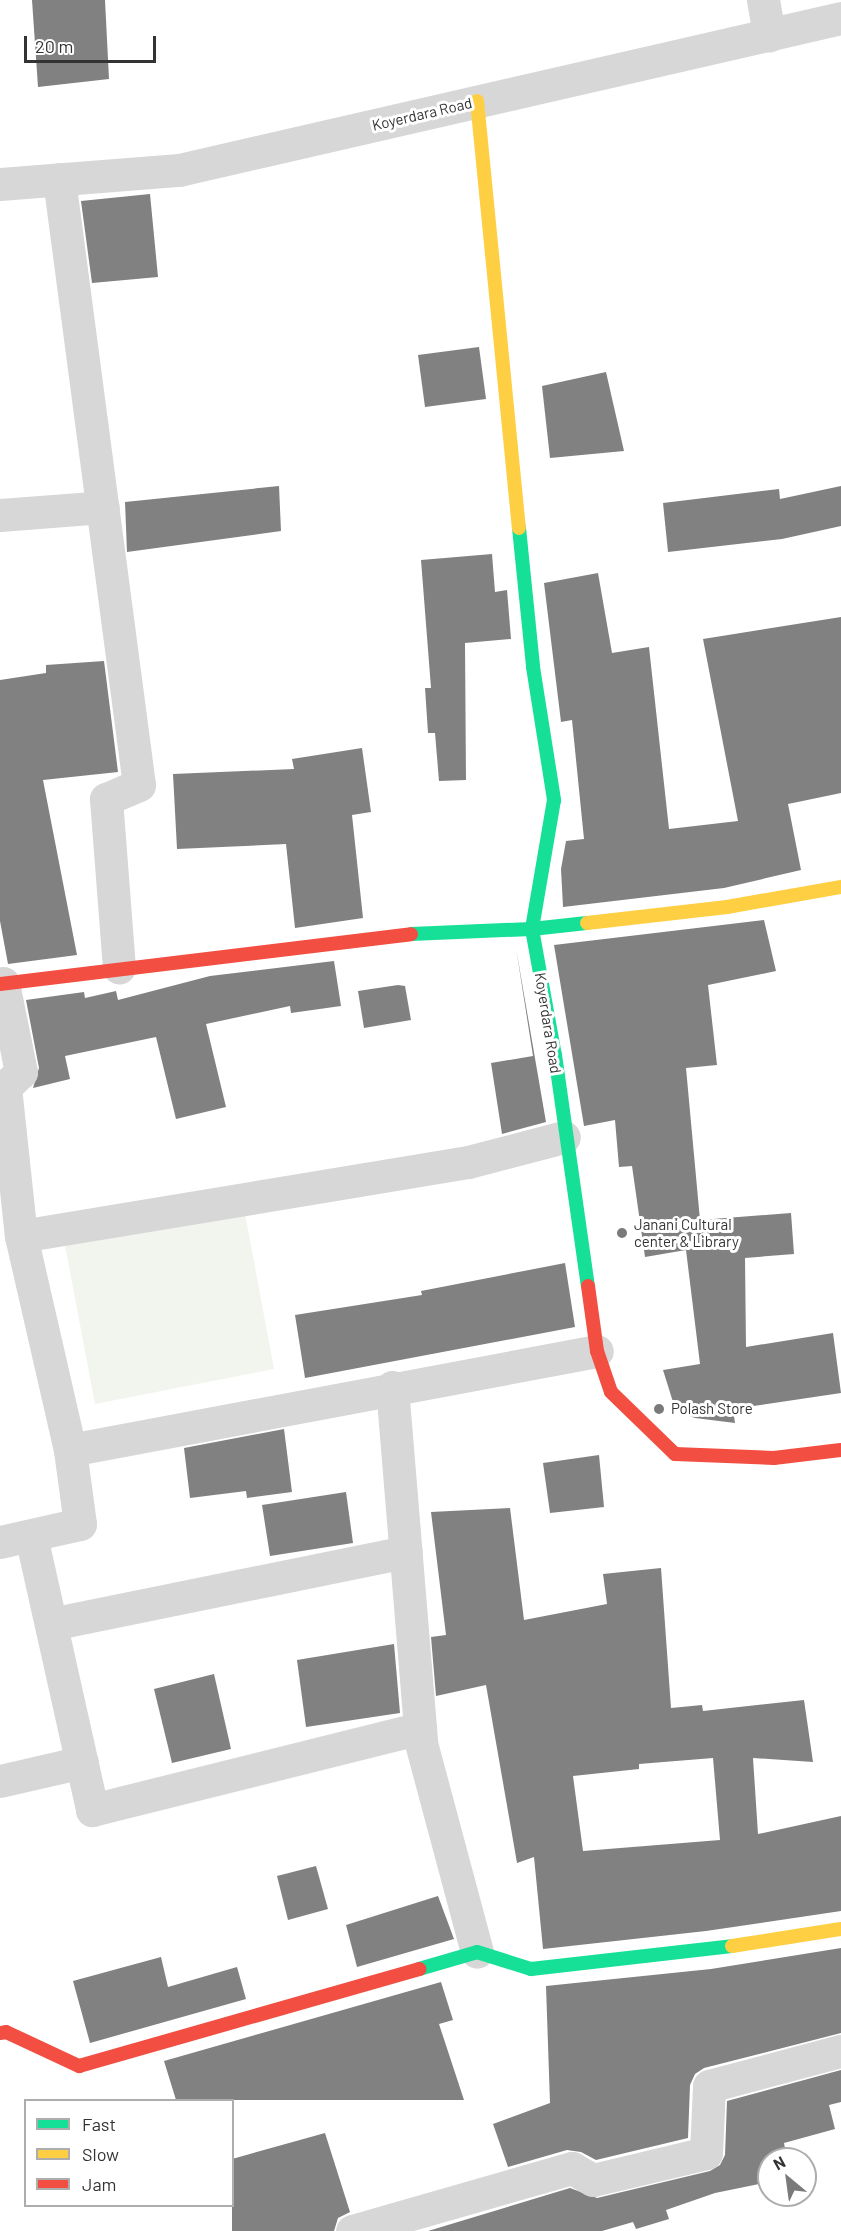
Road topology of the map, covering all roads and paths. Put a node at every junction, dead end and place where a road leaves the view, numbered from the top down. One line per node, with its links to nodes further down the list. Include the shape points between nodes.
1 (763, 0): 3 (street)
2 (841, 18): 3 (street, Koyerdara Road)
3 (769, 35): 4 (street, Koyerdara Road)
4 (477, 101): 5 (street, Koyerdara Road, via 179,170); 10 (street, via 533,667 554,800)
5 (59, 180): 6 (street, Koyerdara Road); 7 (street)
6 (0, 184)
7 (103, 507): 8 (street); 11 (street, via 139,785 106,799)
8 (0, 515)
9 (841, 887): 10 (street, via 727,907)
10 (532, 929): 11 (street, via 389,935); 13 (street, Koyerdara Road, via 555,1055)
11 (119, 968): 12 (street)
12 (1, 984): 14 (street, via 21,1072 5,1087)
13 (564, 1137): 14 (street, via 468,1162); 15 (street, Koyerdara Road)
14 (21, 1236): 17 (street)
15 (597, 1351): 16 (street); 18 (street, Koyerdara Road, via 611,1392 675,1454 774,1458)
16 (392, 1387): 17 (street); 20 (street)
17 (70, 1450): 19 (street, via 80,1524)
18 (841, 1450)
19 (16, 1539): 21 (street)
20 (406, 1552): 21 (street); 22 (street)
21 (51, 1624): 23 (street)
22 (420, 1728): 23 (street, via 92,1810); 26 (street)
23 (82, 1762): 24 (street)
24 (0, 1780)
25 (841, 1929): 26 (street, via 708,1950 531,1969)
26 (477, 1952): 27 (street, via 79,2066 6,2032)
27 (0, 2033)
28 (841, 2051): 29 (street, via 709,2086 706,2153 593,2180 572,2168)
29 (352, 2231)

